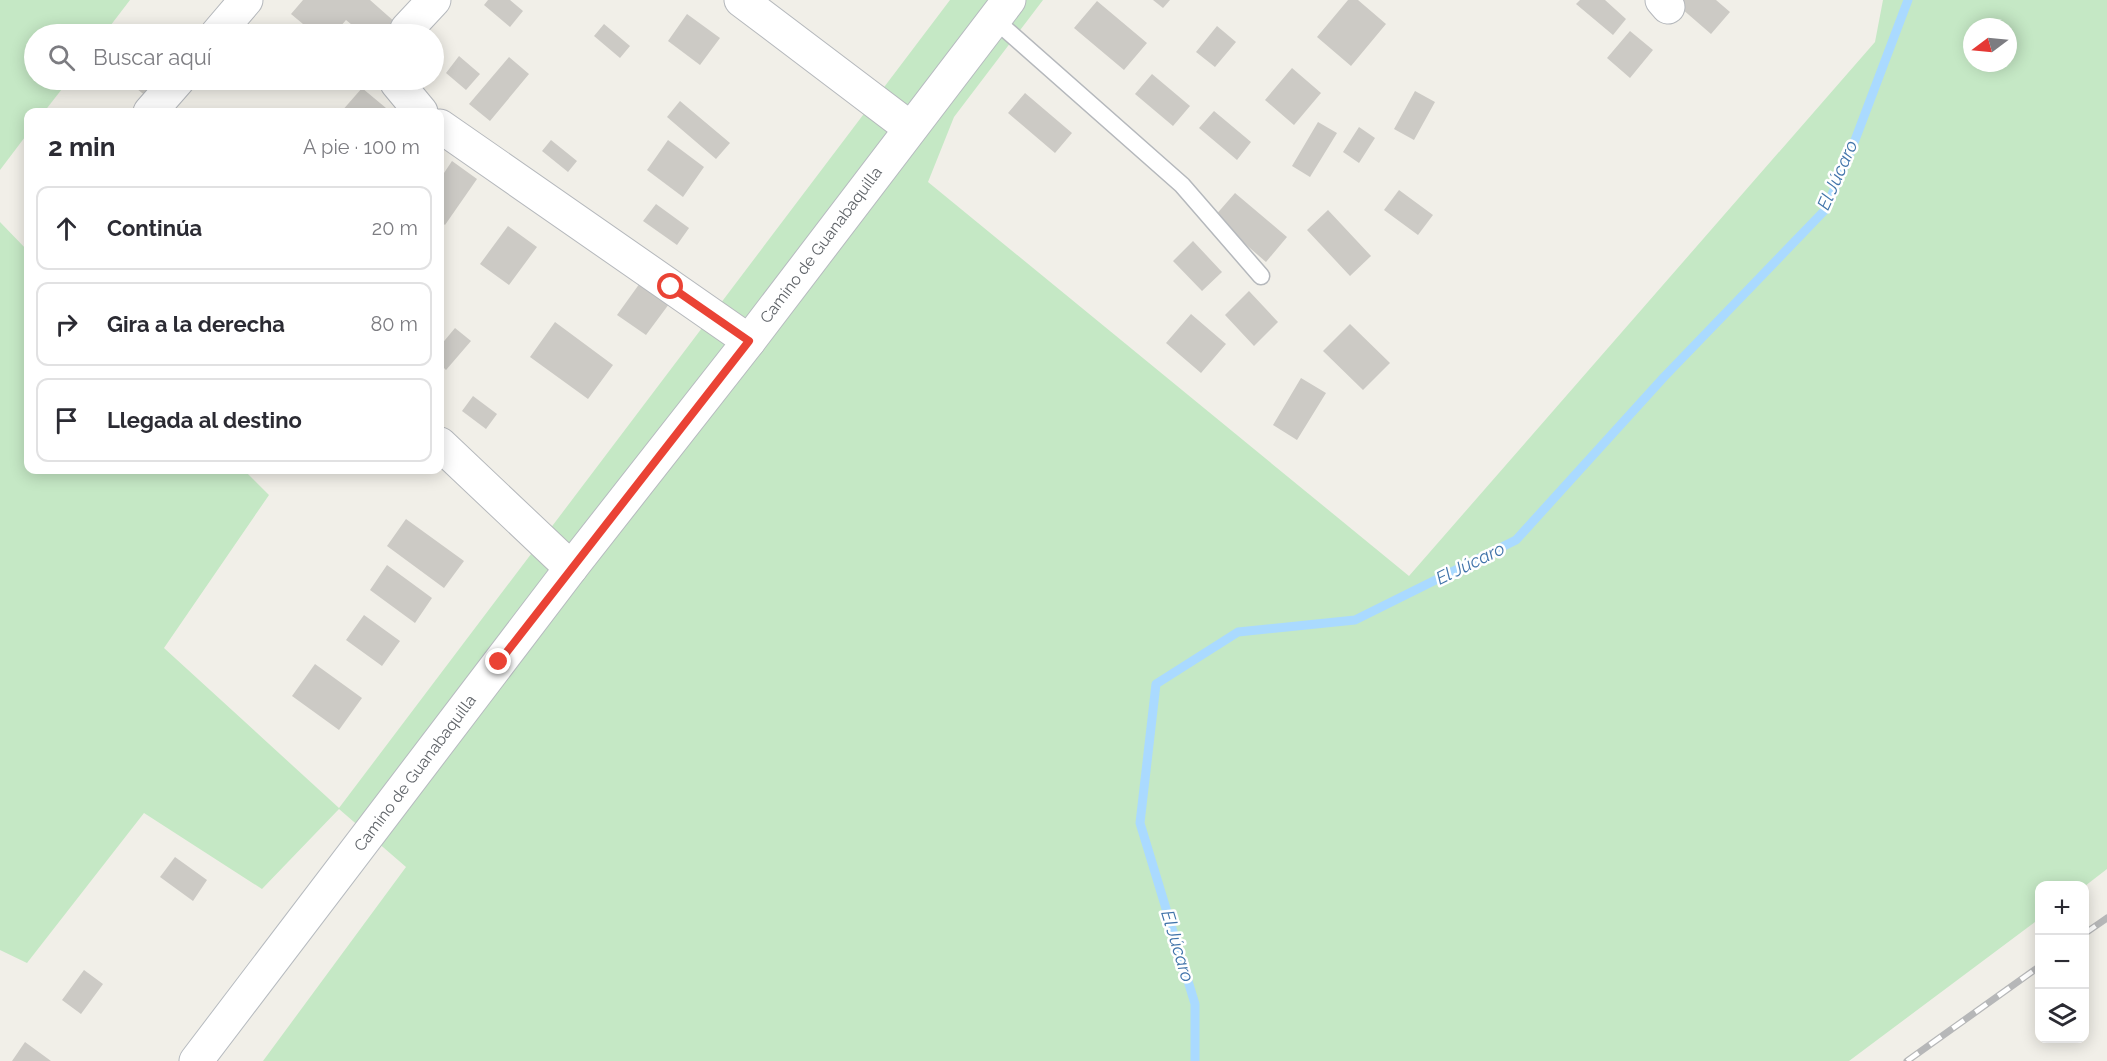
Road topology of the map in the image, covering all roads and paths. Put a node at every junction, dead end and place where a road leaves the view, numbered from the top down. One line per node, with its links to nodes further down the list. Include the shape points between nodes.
1 (246, 0): 5 (street)
2 (434, 0): 6 (street)
3 (741, 0): 11 (street)
4 (1001, 9): 11 (street, Camino de Guanabaquilla); 13 (lane, via 1182,185)
5 (226, 24)
6 (412, 24)
7 (169, 90): 9 (street)
8 (403, 90): 10 (street)
9 (154, 108)
10 (418, 108)
11 (910, 128): 14 (street, Camino de Guanabaquilla)
12 (444, 129): 14 (street)
13 (1261, 276)
14 (749, 341): 16 (street, Camino de Guanabaquilla)
15 (444, 448): 16 (street)
16 (571, 568): 17 (street, Camino de Guanabaquilla)
17 (196, 1061)

